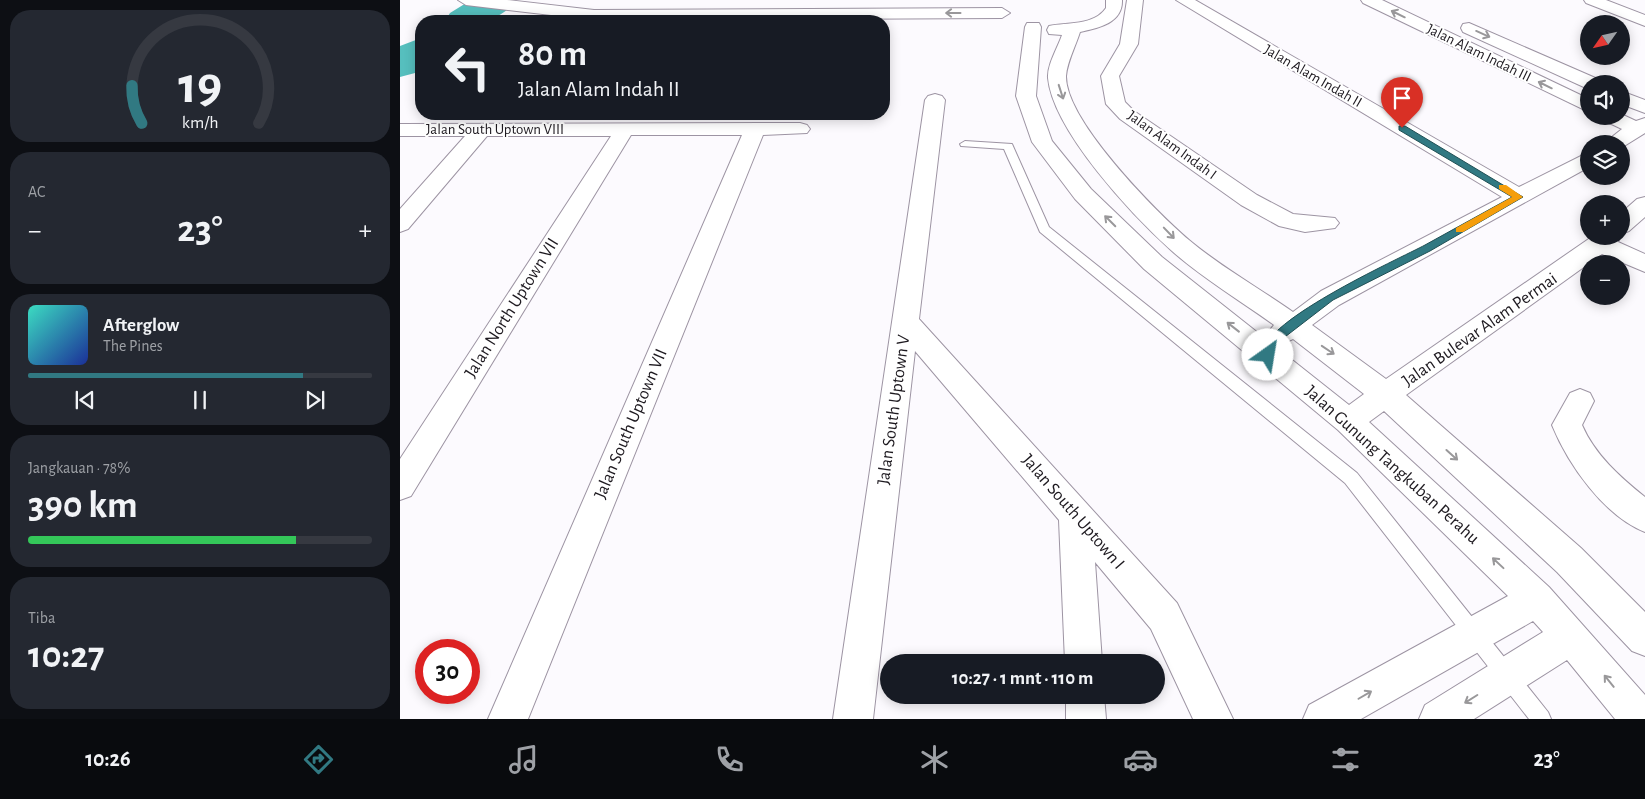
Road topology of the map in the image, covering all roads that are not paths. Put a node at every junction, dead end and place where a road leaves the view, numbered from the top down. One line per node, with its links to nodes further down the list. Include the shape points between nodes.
1 (466, 0): 9 (street, one-way to 1)
2 (1114, 0): 14 (street, via 1112,12 1104,20)
3 (1135, 0): 33 (street, Jalan Alam Indah I, via 1129,44 1110,76 1116,104 1250,200 1287,221)
4 (1184, 0): 29 (street, Jalan Alam Indah II)
5 (1369, 0): 18 (street, Jalan Alam Indah III, one-way to 5)
6 (1406, 0): 8 (street, Jalan Alam Indah III)
7 (1592, 0): 13 (street)
8 (1433, 12)
9 (594, 15)
10 (890, 16): 11 (street, one-way to 10)
11 (1013, 17): 14 (street); 39 (street, Jalan Gunung Tangkuban Perahu, one-way to 11, via 1152,263 1083,194 1042,142 1026,96)
12 (1451, 20): 15 (street, Jalan Alam Indah III, one-way to 15)
13 (1645, 20)
14 (1073, 29): 38 (street, one-way to 38, via 1057,74 1060,92 1078,131 1116,179 1181,246)
15 (1580, 78)
16 (936, 100): 37 (street, Jalan South Uptown V)
17 (1630, 100): 19 (street)
18 (1580, 102)
19 (1645, 107)
20 (1641, 127): 26 (street)
21 (625, 129): 22 (street, Jalan South Uptown VIII); 25 (street, Jalan South Uptown VIII); 43 (street, Jalan North Uptown VII)
22 (755, 129): 23 (street, Jalan South Uptown VIII); 53 (street, Jalan South Uptown VII)
23 (800, 129)
24 (400, 130): 25 (street, Jalan South Uptown VIII)
25 (481, 130): 32 (street)
26 (1628, 135)
27 (965, 144): 47 (lane, via 1008,146 1044,229 1351,478)
28 (1580, 163): 29 (street)
29 (1519, 197): 38 (street, via 1330,298)
30 (1645, 204): 31 (street)
31 (1630, 218)
32 (401, 222)
33 (1327, 223)
34 (1599, 245): 40 (street, Jalan Bulevar Alam Permai)
35 (1614, 245): 36 (street)
36 (1645, 264)
37 (906, 322): 44 (street, Jalan South Uptown I); 54 (street, Jalan South Uptown V)
38 (1292, 325): 39 (street, via 1277,337); 40 (street, one-way to 40)
39 (1268, 355): 42 (street, Jalan Gunung Tangkuban Perahu)
40 (1386, 395): 42 (street, Jalan Bulevar Alam Permai); 49 (street, one-way to 49, via 1568,560)
41 (1580, 401): 45 (street, via 1567,425 1573,442 1597,475)
42 (1348, 421): 46 (street, Jalan Gunung Tangkuban Perahu, one-way to 42)
43 (400, 486)
44 (1075, 513): 50 (street); 56 (street, Jalan South Uptown I, via 1164,616)
45 (1645, 517)
46 (1537, 599): 47 (street); 48 (street, Jalan Gunung Tangkuban Perahu)
47 (1474, 634): 51 (lane); 57 (street, one-way to 47)
48 (1572, 636): 51 (street); 60 (street, Jalan Gunung Tangkuban Perahu, one-way to 48)
49 (1645, 638)
50 (1083, 654)
51 (1507, 676): 58 (street, one-way to 58); 59 (lane)
52 (1085, 704): 55 (street)
53 (508, 719)
54 (853, 719)
55 (1086, 719)
56 (1213, 719)
57 (1323, 719)
58 (1439, 719)
59 (1541, 719)
60 (1640, 719)

